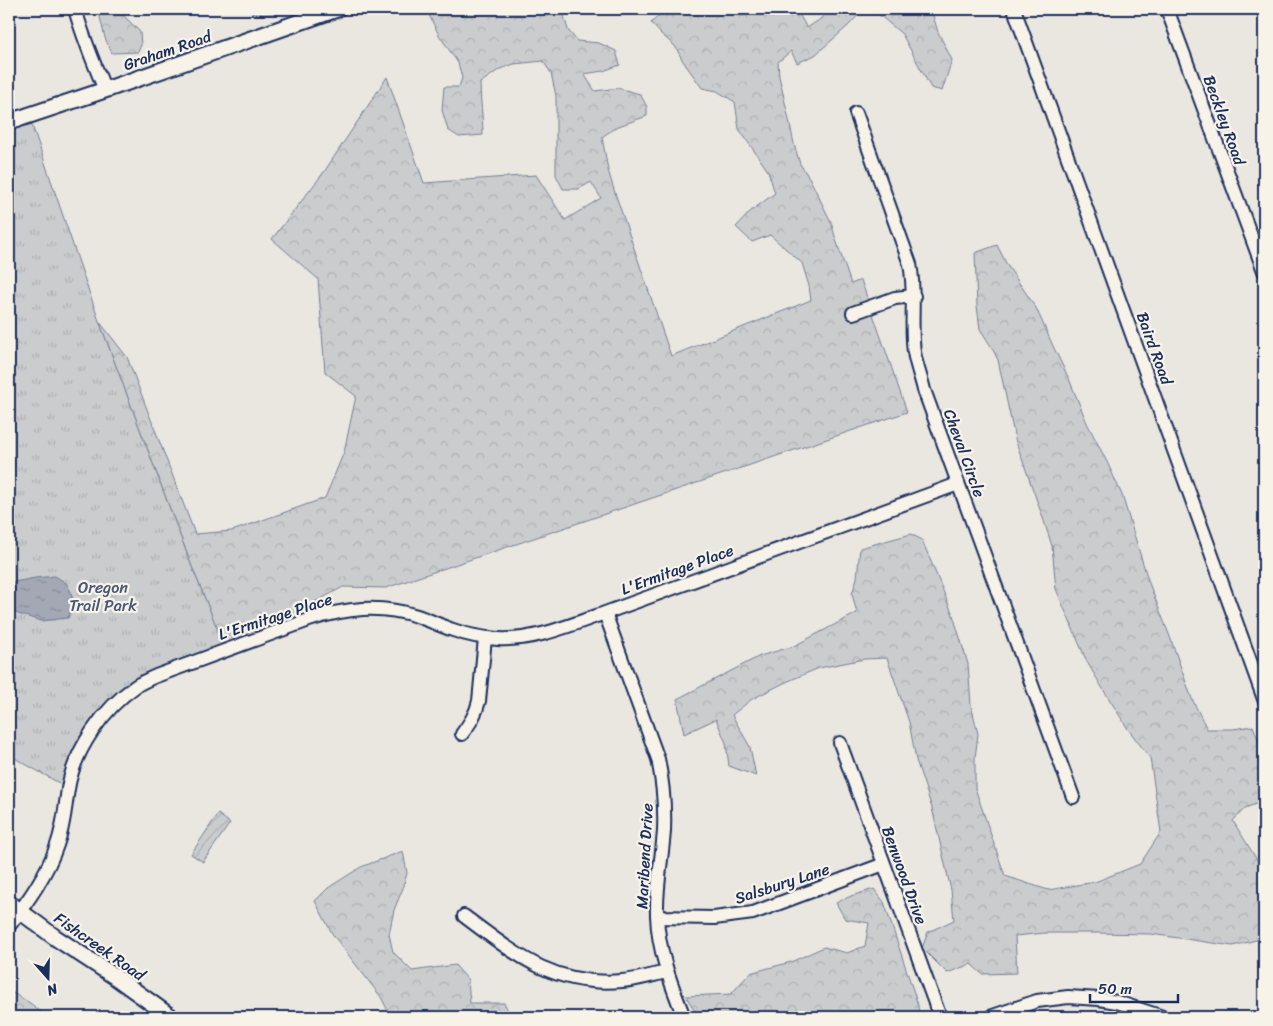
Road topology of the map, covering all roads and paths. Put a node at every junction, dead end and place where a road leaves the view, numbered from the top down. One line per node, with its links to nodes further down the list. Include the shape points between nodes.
1 (75, 9): 5 (street)
2 (337, 9): 5 (main road, Graham Road)
3 (1014, 9): 14 (street, Baird Road)
4 (1167, 9): 8 (street, Beckley Road)
5 (105, 90): 7 (main road, Graham Road)
6 (856, 113): 9 (street, Cheval Circle, via 908,257)
7 (9, 122)
8 (1264, 271)
9 (914, 296): 10 (street, via 895,298); 11 (street, Cheval Circle, via 916,364)
10 (853, 313)
11 (958, 484): 12 (street, L'Ermitage Place); 17 (street, Cheval Circle)
12 (604, 613): 13 (street, L'Ermitage Place, via 537,635); 21 (street, Maribend Drive, via 661,771 664,831)
13 (485, 638): 15 (street, via 478,706); 19 (street, L'Ermitage Place, via 402,612 356,609 309,620 164,672 136,686 88,736 72,771 63,827 47,870)
14 (1264, 699)
15 (462, 734)
16 (840, 743): 18 (street, Benwood Drive)
17 (1073, 797)
18 (884, 864): 21 (street, Salsbury Lane, via 753,912 714,918); 26 (street, Benwood Drive)
19 (14, 907): 22 (street, L'Ermitage Place); 24 (main road, Fishcreek Road)
20 (464, 916): 23 (street, via 528,961 572,978 624,981)
21 (657, 917): 23 (street, Maribend Drive, via 659,943)
22 (9, 926)
23 (667, 972): 25 (street, Maribend Drive)
24 (171, 1017)
25 (684, 1017)
26 (940, 1017)
27 (990, 1017): 28 (street, via 1036,1001 1068,997 1117,1002)
28 (1163, 1017)

